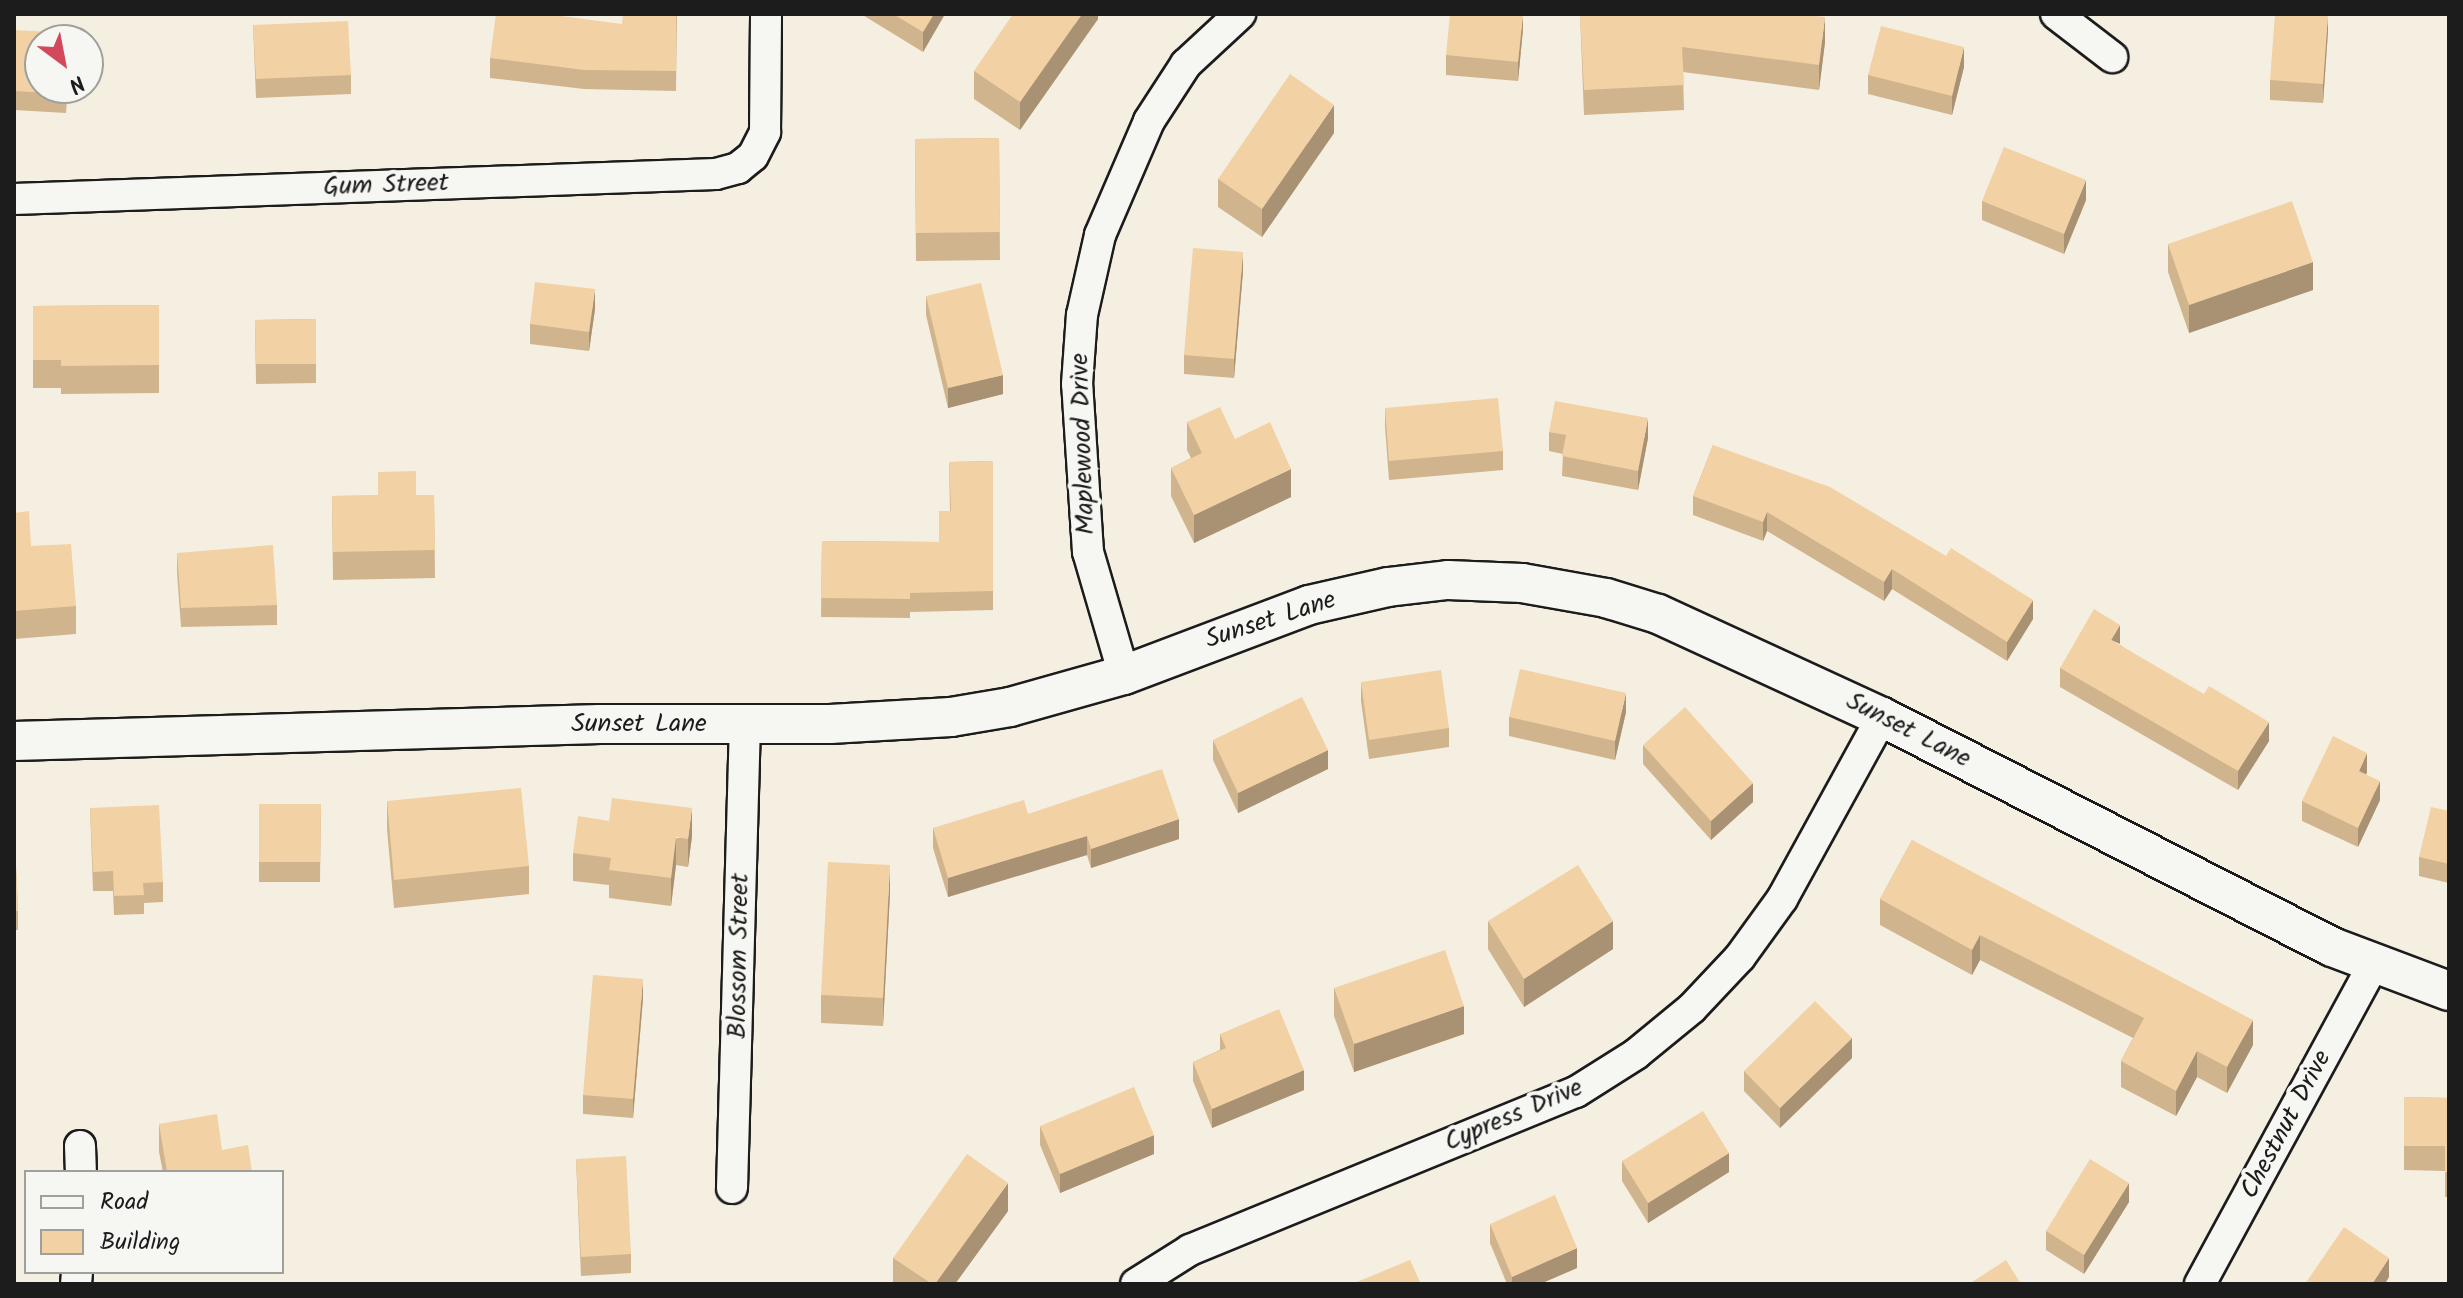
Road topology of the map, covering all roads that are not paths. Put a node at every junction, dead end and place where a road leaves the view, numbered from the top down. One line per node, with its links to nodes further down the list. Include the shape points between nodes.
1 (766, 14): 5 (street, Gum Street, via 765,132 753,156 738,168 716,174)
2 (1240, 14): 6 (street, Maplewood Drive, via 1186,64 1149,121 1100,235 1082,315 1077,384 1088,552)
3 (2056, 14): 4 (street)
4 (2112, 57)
5 (14, 199)
6 (1124, 675): 7 (street, Sunset Lane, via 1335,599 1448,580 1522,583 1606,598 1658,614); 8 (street, Sunset Lane, via 1010,707 951,717)
7 (1882, 717): 10 (street, Sunset Lane); 13 (street, Cypress Drive, via 1782,899 1749,945 1692,1008 1636,1054 1576,1092 1190,1250)
8 (745, 724): 9 (street, Sunset Lane); 12 (street, Blossom Street)
9 (14, 741)
10 (2373, 966): 11 (street, Sunset Lane); 14 (street, Chestnut Drive)
11 (2449, 991)
12 (732, 1188)
13 (1136, 1284)
14 (2200, 1284)

